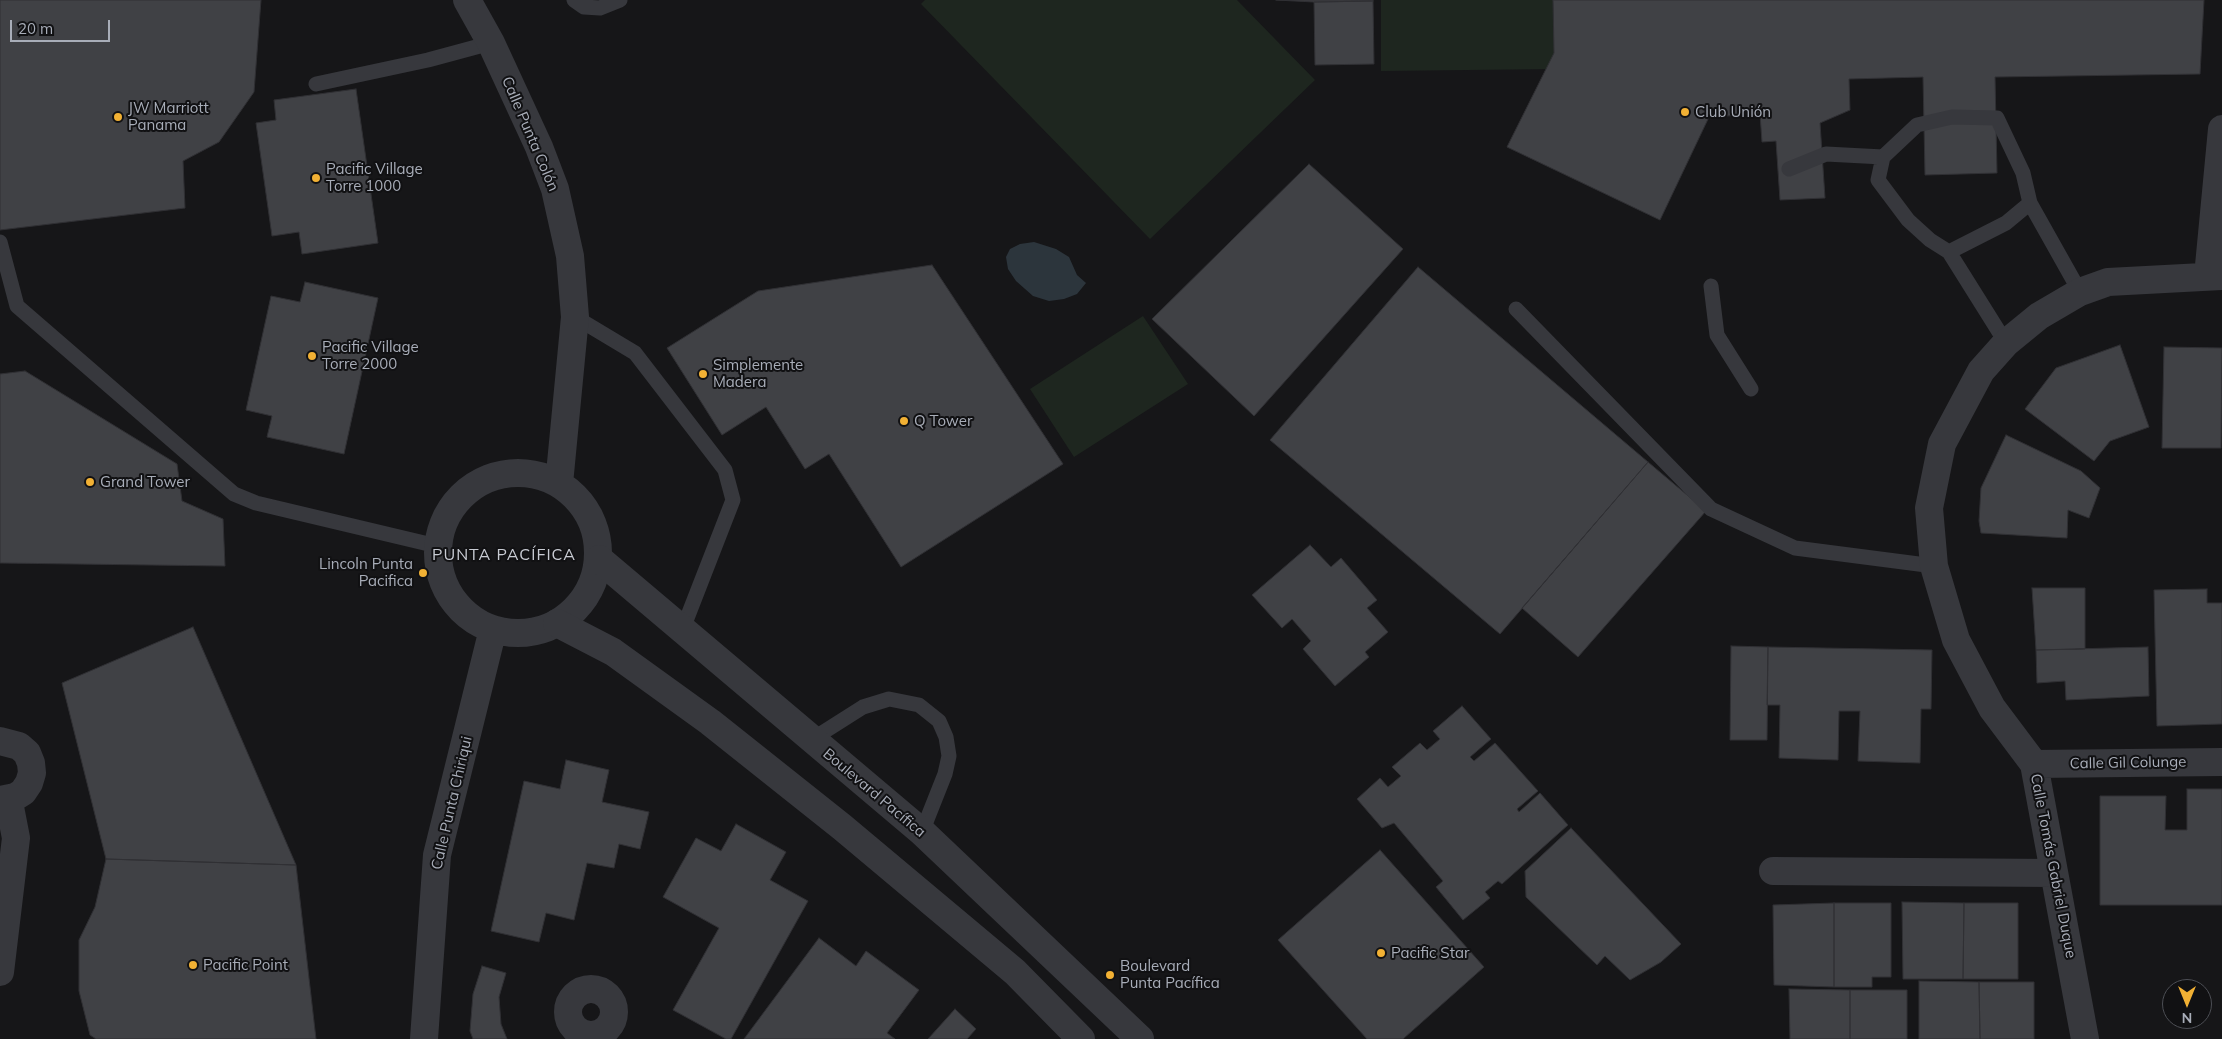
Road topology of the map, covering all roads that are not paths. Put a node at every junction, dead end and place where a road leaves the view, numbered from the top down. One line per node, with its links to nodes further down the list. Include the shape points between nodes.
1 (467, 0): 4 (street, Calle Punta Colón)
2 (574, 0): 3 (lane, via 584,7 600,8)
3 (620, 0)
4 (491, 43): 5 (lane); 16 (street, Calle Punta Colón, via 555,189 570,256)
5 (316, 84)
6 (2222, 129): 12 (street)
7 (1883, 157): 8 (lane, via 1826,154); 9 (lane, via 1918,125 1952,117 1997,118 2023,173); 11 (lane, via 1878,180 1908,220)
8 (1789, 169)
9 (2030, 203): 11 (lane, via 2006,222); 14 (lane)
10 (1, 246): 20 (lane, via 17,306 234,494 256,503)
11 (1949, 252): 17 (lane)
12 (2215, 276): 14 (street, Calle Tomás Gabriel Duque, via 2108,282)
13 (1711, 286): 18 (lane, via 1716,335)
14 (2080, 292): 17 (street, Calle Tomás Gabriel Duque, via 2039,316)
15 (1516, 309): 22 (lane, via 1711,509 1795,548)
16 (575, 317): 19 (street, Calle Punta Colón); 25 (lane, via 635,353 725,470 733,500)
17 (2006, 343): 22 (street, Calle Tomás Gabriel Duque, via 1981,371 1942,444 1929,508)
18 (1751, 389)
19 (559, 484): 20 (street, via 534,474 507,473 481,482 459,498 444,520); 21 (street, via 590,516 597,537)
20 (437, 546): 24 (street, via 439,573 451,597 469,617)
21 (598, 559): 23 (street, via 586,596); 25 (street, Boulevard Pacífica)
22 (1934, 566): 29 (street, Calle Tomás Gabriel Duque, via 1956,640 1992,708)
23 (557, 623): 24 (street, via 515,633); 36 (street, via 613,652 710,722 1015,972)
24 (493, 630): 35 (street, Calle Punta Chiriqui, via 437,855)
25 (682, 631): 26 (street, Boulevard Pacífica)
26 (811, 740): 31 (street, Boulevard Pacífica); 31 (lane, via 863,707 889,699 919,705 939,721 949,756)
27 (0, 741): 30 (street, via 19,746 31,763 29,783 23,792)
28 (2222, 762): 29 (street, Calle Gil Colunge)
29 (2034, 764): 33 (street, Calle Tomás Gabriel Duque)
30 (2, 800): 34 (street, via 10,802 16,838)
31 (922, 832): 37 (street, Boulevard Pacífica)
32 (1773, 871): 33 (street)
33 (2054, 873): 38 (street, Calle Tomás Gabriel Duque)
34 (0, 972)
35 (424, 1039)
36 (1081, 1039)
37 (1140, 1039)
38 (2085, 1039)

